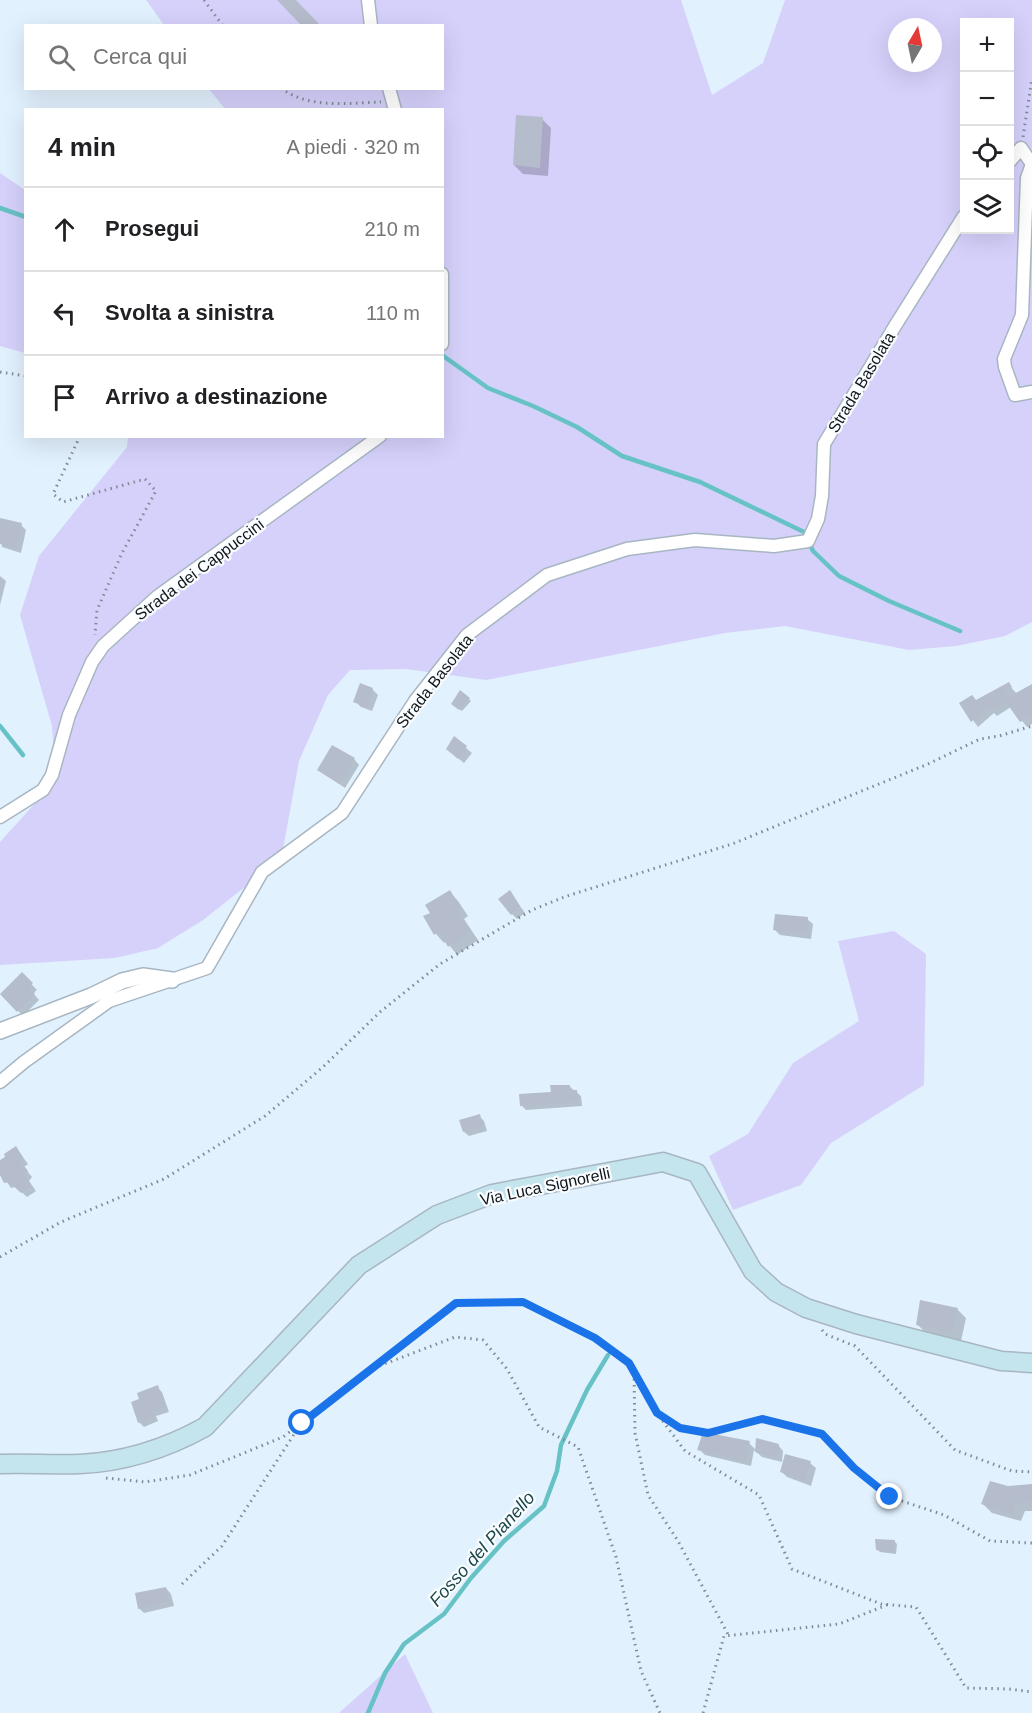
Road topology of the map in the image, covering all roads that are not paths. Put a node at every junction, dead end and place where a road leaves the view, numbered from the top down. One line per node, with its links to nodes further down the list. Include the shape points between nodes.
1 (368, 0): 2 (street)
2 (371, 24)
3 (390, 90): 4 (street)
4 (394, 106)
5 (1014, 157): 7 (street, via 1021,147 1032,164 1027,178 1022,315 1004,359 1015,395)
6 (960, 222): 10 (street, Strada Basolata, via 824,444 822,496 818,519 808,541 774,546 695,540 627,549 547,575 467,635 415,701 342,813 262,872 207,968)
7 (1032, 392)
8 (377, 438): 9 (street, Strada dei Cappuccini, via 159,596 103,646 69,715 52,775 43,790)
9 (0, 818)
10 (172, 980): 11 (street, via 143,976 122,981); 12 (street, Strada Basolata, via 109,1001)
11 (0, 1031)
12 (0, 1082)
13 (1032, 1363): 14 (main road, Via Luca Signorelli, via 1001,1361 856,1324 806,1308 776,1292 753,1270 697,1173 663,1161 492,1194 437,1215 359,1265 205,1427 178,1442 136,1456 82,1464)
14 (0, 1464)

